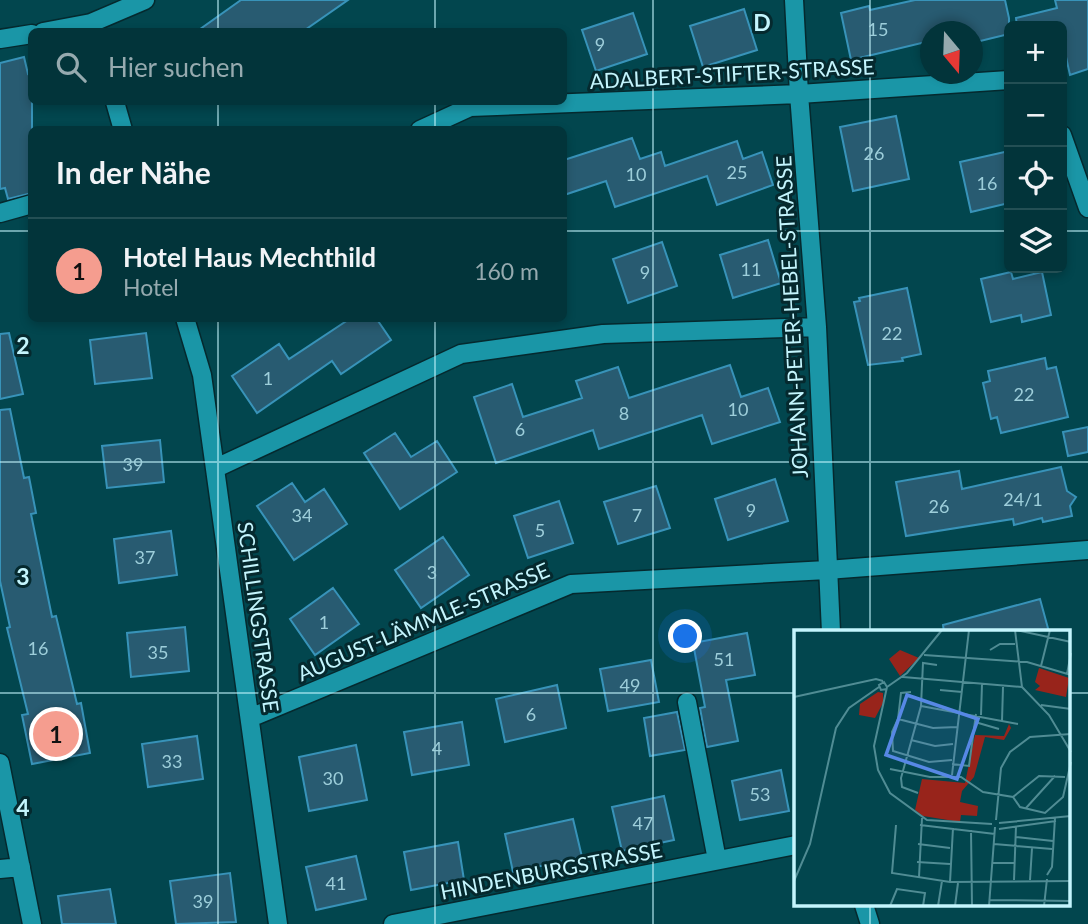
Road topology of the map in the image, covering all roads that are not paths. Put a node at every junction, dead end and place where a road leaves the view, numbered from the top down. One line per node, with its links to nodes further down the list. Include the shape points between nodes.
1 (145, 0): 3 (street)
2 (794, 0): 7 (street, JOHANN-PETER-HEBEL-STRASSE)
3 (92, 27)
4 (28, 34): 5 (street)
5 (0, 39)
6 (1004, 80): 7 (street, ADALBERT-STIFTER-STRASSE)
7 (799, 94): 8 (street, ADALBERT-STIFTER-STRASSE); 18 (street, JOHANN-PETER-HEBEL-STRASSE)
8 (567, 103)
9 (116, 105): 11 (street)
10 (521, 105): 12 (street, ADALBERT-STIFTER-STRASSE, via 470,107)
11 (122, 126)
12 (429, 126)
13 (1066, 147): 15 (street)
14 (28, 205): 16 (street)
15 (1088, 208)
16 (0, 213)
17 (186, 322): 19 (street, SCHILLINGSTRASSE, via 202,375)
18 (817, 327): 19 (street, via 603,334 461,355); 21 (street, JOHANN-PETER-HEBEL-STRASSE)
19 (216, 468): 24 (street, SCHILLINGSTRASSE)
20 (1088, 550): 21 (street)
21 (827, 570): 22 (street, JOHANN-PETER-HEBEL-STRASSE); 24 (street, AUGUST-LÄMMLE-STRASSE, via 571,584)
22 (831, 630)
23 (687, 702): 27 (street)
24 (250, 718): 32 (street, SCHILLINGSTRASSE)
25 (0, 763): 28 (street)
26 (794, 845): 27 (street, HINDENBURGSTRASSE)
27 (718, 860): 33 (street, HINDENBURGSTRASSE)
28 (21, 867): 29 (street); 31 (street)
29 (0, 869)
30 (864, 906): 34 (street)
31 (32, 924)
32 (278, 924)
33 (393, 924)
34 (870, 924)

